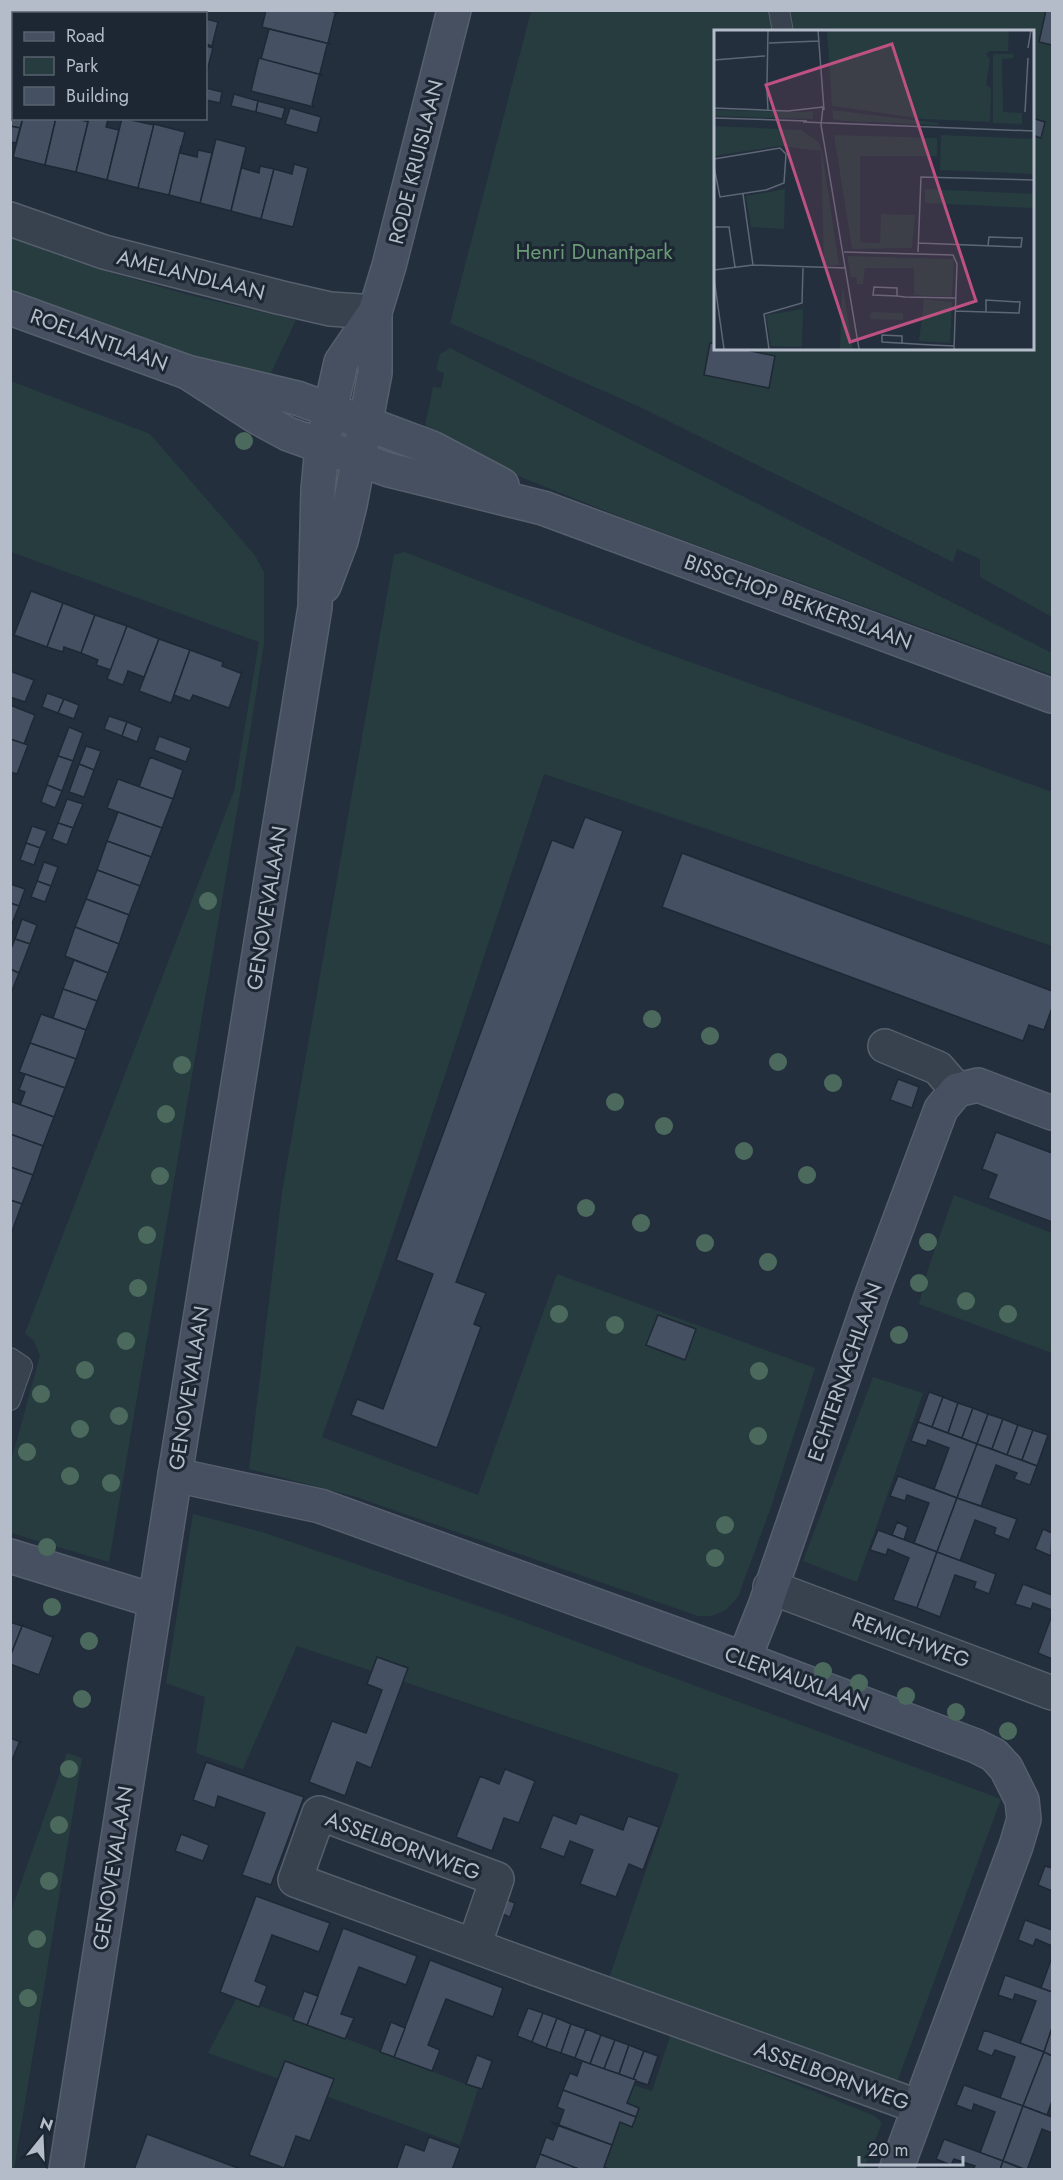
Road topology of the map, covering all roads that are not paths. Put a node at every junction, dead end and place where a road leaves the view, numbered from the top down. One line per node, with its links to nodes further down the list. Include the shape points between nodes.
1 (454, 10): 6 (main road, RODE KRUISLAAN)
2 (779, 10): 3 (lane)
3 (783, 30)
4 (10, 219): 6 (street, AMELANDLAAN, via 104,252 208,279 330,309)
5 (10, 308): 7 (main road, ROELANTLAAN)
6 (375, 312): 8 (main road, RODE KRUISLAAN, via 341,362); 9 (main road, RODE KRUISLAAN, via 375,373)
7 (187, 372): 8 (main road, ROELANTLAAN); 10 (main road, ROELANTLAAN, via 271,425)
8 (331, 410): 9 (main road, BISSCHOP BEKKERSLAAN); 10 (main road, RODE KRUISLAAN)
9 (365, 423): 11 (main road, RODE KRUISLAAN); 12 (main road, BISSCHOP BEKKERSLAAN, via 432,448)
10 (322, 446): 11 (main road, ROELANTLAAN); 13 (main road, GENOVEVALAAN)
11 (358, 459): 12 (main road, BISSCHOP BEKKERSLAAN); 13 (main road, GENOVEVALAAN, via 341,541)
12 (543, 508): 14 (main road, BISSCHOP BEKKERSLAAN)
13 (315, 607): 20 (main road, GENOVEVALAAN)
14 (1053, 696)
15 (885, 1046): 16 (street, via 938,1068)
16 (957, 1090): 17 (main road, via 978,1085); 22 (main road, ECHTERNACHLAAN, via 941,1109)
17 (1053, 1113)
18 (10, 1358): 19 (lane, via 22,1366)
19 (10, 1400)
20 (174, 1476): 23 (main road, GENOVEVALAAN); 24 (main road, CLERVAUXLAAN, via 320,1506)
21 (10, 1556): 23 (main road)
22 (770, 1587): 24 (main road, ECHTERNACHLAAN); 25 (street, REMICHWEG)
23 (155, 1601): 28 (main road, GENOVEVALAAN)
24 (744, 1659): 27 (main road, CLERVAUXLAAN, via 994,1755 1006,1768 1022,1800 1024,1819 1016,1846)
25 (1053, 1693)
26 (474, 1946): 26 (street, ASSELBORNWEG, via 295,1880 319,1813 497,1879); 27 (street, ASSELBORNWEG)
27 (919, 2107): 29 (main road, CLERVAUXLAAN)
28 (66, 2169)
29 (896, 2169)

